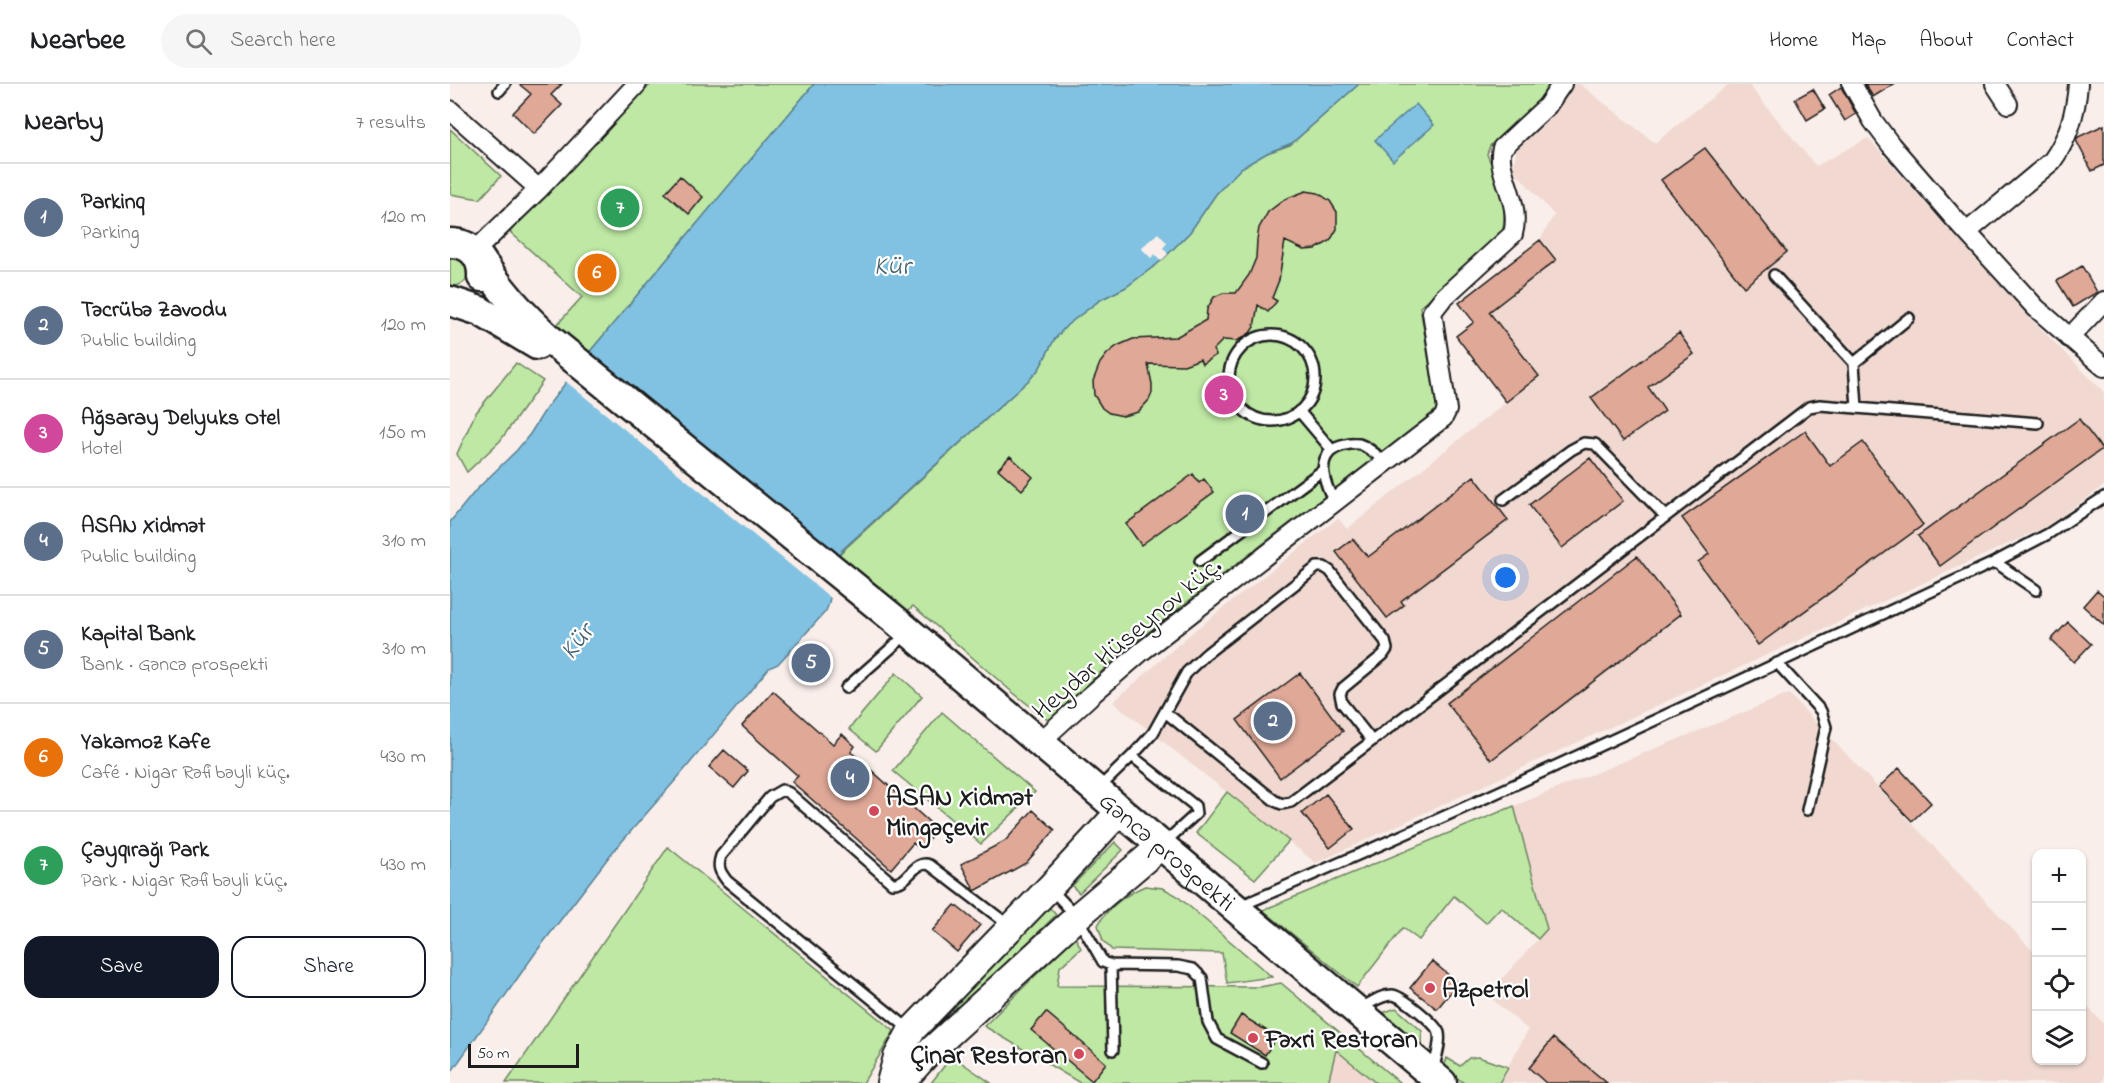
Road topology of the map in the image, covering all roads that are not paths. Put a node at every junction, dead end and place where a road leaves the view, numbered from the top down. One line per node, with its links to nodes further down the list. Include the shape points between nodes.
1 (637, 84): 8 (street)
2 (1562, 84): 23 (street, Heydər Hüseynov küç., via 1547,106 1502,148 1501,162 1515,210 1513,234 1432,312 1447,410 1443,418)
3 (1852, 84): 9 (street, via 1891,145)
4 (1995, 84): 6 (street)
5 (2079, 84): 9 (street, via 2061,149 2052,161)
6 (2008, 105)
7 (450, 110): 8 (street)
8 (539, 189): 10 (street)
9 (1967, 232): 15 (street)
10 (462, 247): 12 (main road, via 482,278 473,293); 16 (main road)
11 (1774, 275): 17 (lane)
12 (450, 300): 16 (main road)
13 (2104, 302): 15 (street)
14 (1909, 318): 17 (lane)
15 (2069, 338): 18 (street)
16 (543, 342): 32 (main road)
17 (1854, 363): 19 (lane)
18 (2104, 367)
19 (1857, 408): 21 (lane); 28 (lane, via 1809,407)
20 (1299, 411): 20 (lane, via 1313,389 1313,369 1305,351 1283,336 1269,335 1244,344 1229,374 1238,405 1260,420 1274,421); 22 (lane)
21 (2038, 423)
22 (1332, 450): 23 (lane, via 1342,445 1360,445); 24 (lane)
23 (1386, 463): 27 (street, Heydər Hüseynov küç.)
24 (1323, 470): 27 (lane); 29 (lane)
25 (2104, 497): 30 (lane, via 2048,534)
26 (1503, 500): 28 (lane, via 1584,443 1595,444)
27 (1334, 502): 37 (street, Heydər Hüseynov küç., via 1141,652)
28 (1665, 516): 36 (lane)
29 (1200, 561)
30 (1995, 561): 31 (lane); 33 (lane)
31 (2036, 590)
32 (892, 631): 34 (lane); 37 (main road, Gəncə prospekti); 41 (main road, Gəncə prospekti)
33 (1777, 663): 40 (lane, via 1825,719); 44 (lane)
34 (846, 688)
35 (1165, 712): 36 (lane, via 1282,804); 36 (lane, via 1187,672 1206,654 1317,567 1324,567 1385,641 1387,649 1383,656 1343,687 1340,694 1342,703); 38 (lane, via 1153,734)
36 (1372, 741)
37 (1040, 742): 39 (main road, Gəncə prospekti)
38 (1132, 756): 39 (lane); 42 (lane, via 1197,810)
39 (1097, 790): 41 (main road, Gəncə prospekti)
40 (1807, 810)
41 (1116, 816): 42 (main road, Gəncə prospekti); 43 (main road)
42 (1156, 850): 44 (main road, Gəncə prospekti); 45 (main road); 52 (main road, Gəncə prospekti)
43 (1050, 887): 45 (lane); 46 (main road)
44 (1235, 908): 48 (main road, Gəncə prospekti)
45 (1077, 917): 47 (lane, via 1098,956); 54 (main road, via 927,1054)
46 (1012, 927): 49 (main road); 49 (lane, via 924,863 904,881 892,883 789,793 782,790 770,797 721,856 720,872)
47 (1111, 965): 50 (lane); 51 (lane, via 1193,969 1202,978 1208,1022 1217,1039)
48 (1357, 1011): 52 (main road, Gəncə prospekti); 52 (lane, via 1392,995 1400,997 1437,1027 1439,1046)
49 (911, 1031): 53 (main road, via 897,1057)
50 (1113, 1050)
51 (1262, 1063)
52 (1430, 1080)
53 (890, 1083)
54 (901, 1083)

